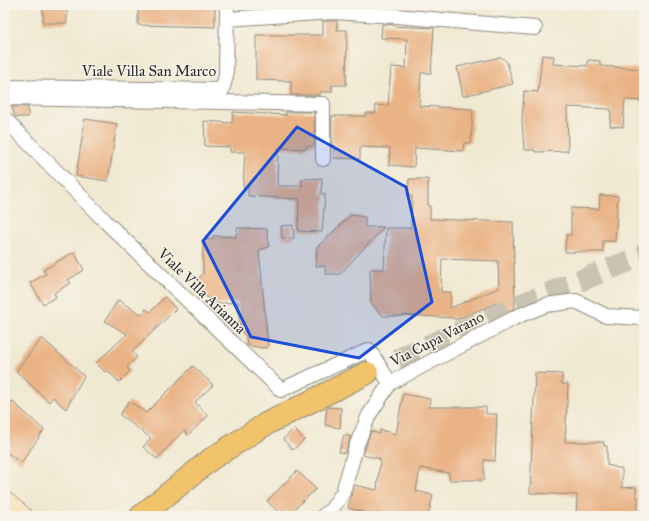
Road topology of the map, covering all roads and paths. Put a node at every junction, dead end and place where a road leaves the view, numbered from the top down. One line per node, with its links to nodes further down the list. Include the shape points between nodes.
1 (227, 12): 2 (street, Viale Villa San Marco, via 333,12); 3 (street, Viale Villa San Marco, via 226,76 222,90)
2 (535, 28)
3 (5, 87)
4 (5, 98): 6 (street, via 323,104)
5 (5, 119): 9 (street, Viale Villa Arianna, via 106,222 281,390 369,350)
6 (323, 159)
7 (644, 318): 9 (street, Via Cupa Varano, via 606,316 576,301 546,306 518,316)
8 (367, 373): 11 (highway, via 266,424 211,459)
9 (390, 382): 13 (street, Via Cupa Varano, via 369,415 357,444 343,492)
10 (5, 501): 12 (main road)
11 (143, 514)
12 (23, 516)
13 (323, 516)

